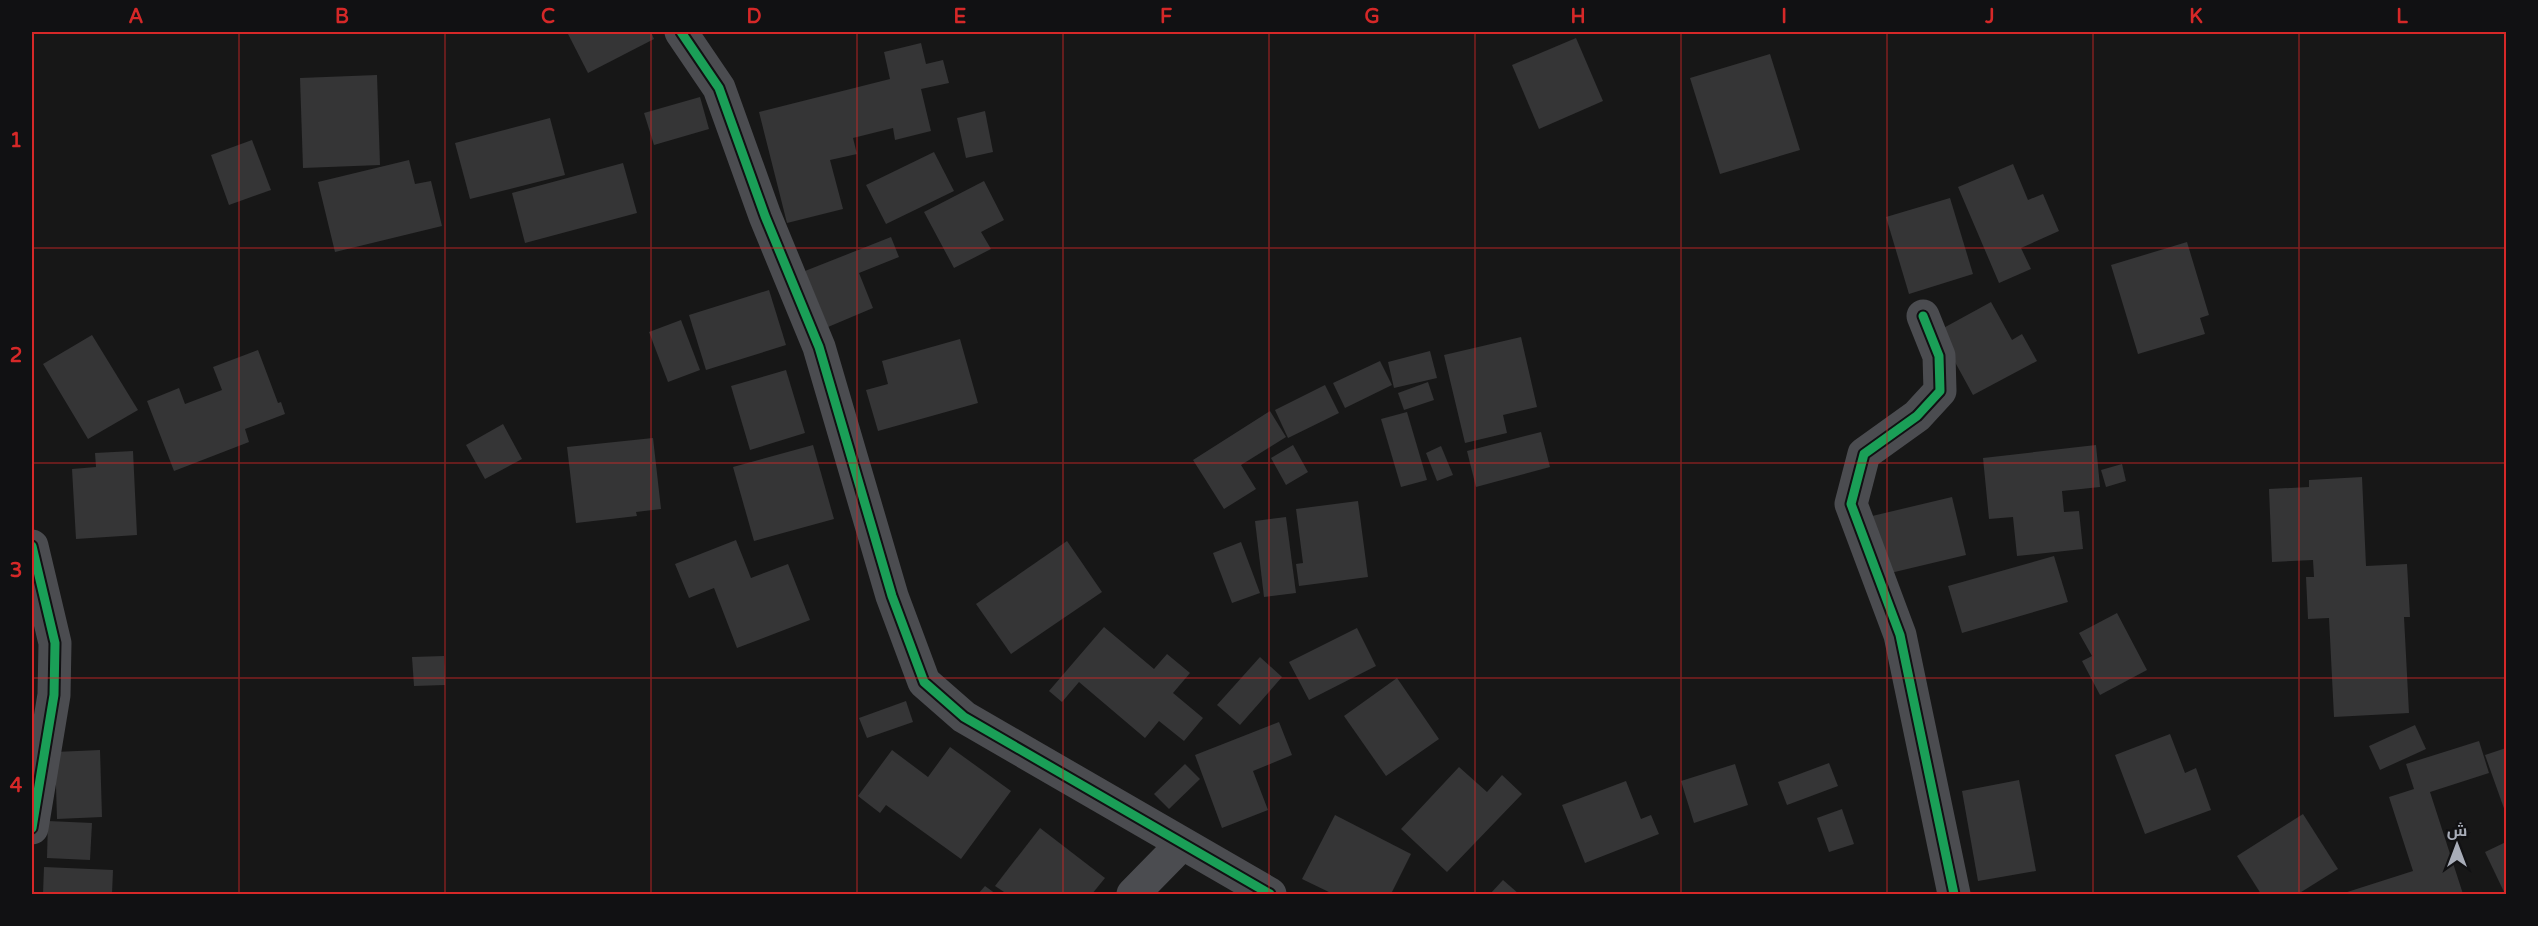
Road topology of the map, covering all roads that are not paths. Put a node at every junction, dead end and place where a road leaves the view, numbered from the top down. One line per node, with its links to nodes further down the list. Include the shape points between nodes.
1 (681, 32): 5 (street, via 719,88 765,216 819,346 892,596 924,682 964,717)
2 (1923, 316): 8 (street, via 1939,356 1940,391 1917,416 1864,454 1851,504 1900,634)
3 (32, 546): 4 (street, via 55,643 54,695)
4 (32, 828)
5 (1182, 844): 6 (street); 7 (street)
6 (1133, 894)
7 (1270, 894)
8 (1954, 894)

